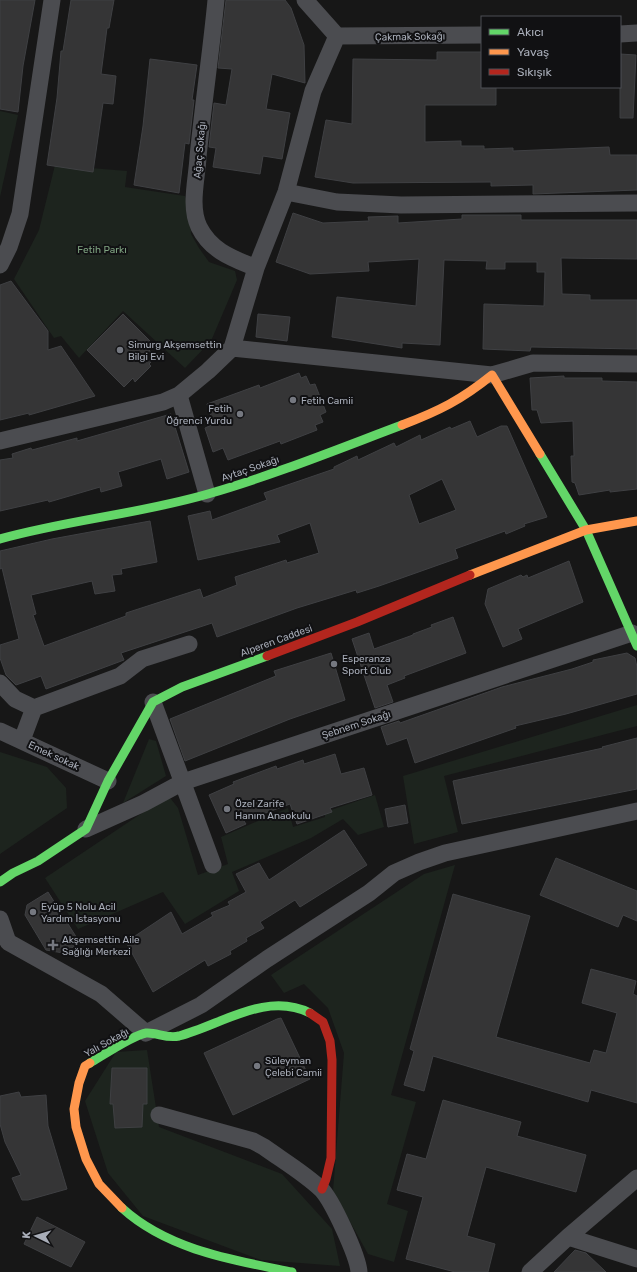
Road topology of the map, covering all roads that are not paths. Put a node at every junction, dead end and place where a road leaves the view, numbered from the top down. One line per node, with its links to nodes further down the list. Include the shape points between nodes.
1 (52, 0): 10 (street, via 20,214)
2 (216, 0): 11 (street, Ağaç Sokağı, via 194,204 198,225 211,245 221,254)
3 (305, 0): 7 (street)
4 (637, 33): 5 (street)
5 (621, 34)
6 (481, 35): 7 (street, Çakmak Sokağı)
7 (337, 36): 8 (street, via 313,91)
8 (286, 192): 9 (street, via 337,202 401,205); 11 (street)
9 (637, 203)
10 (0, 265)
11 (256, 268): 12 (street)
12 (232, 348): 14 (street); 15 (street)
13 (637, 364): 14 (street, via 533,363)
14 (492, 376): 17 (street, Aytaç Sokağı, via 467,395 436,412 278,471); 19 (street)
15 (179, 395): 16 (street, via 163,402); 17 (street)
16 (0, 441)
17 (207, 494): 20 (street, Aytaç Sokağı, via 35,529)
18 (637, 521): 19 (street, Alperen Caddesi)
19 (586, 530): 21 (street); 24 (street, Alperen Caddesi, via 357,622 182,687)
20 (0, 539)
21 (634, 639): 29 (street, Şebnem Sokağı)
22 (189, 644): 25 (street, via 142,659 120,676)
23 (0, 683): 25 (street, via 15,699)
24 (153, 702): 28 (street); 29 (street)
25 (34, 708): 27 (street)
26 (0, 731): 27 (street, Emek sokak)
27 (22, 740): 28 (street, Emek sokak)
28 (108, 781): 31 (street)
29 (183, 782): 31 (street, Şebnem Sokağı); 32 (street)
30 (637, 811): 36 (street, via 445,853 394,873 201,1005)
31 (86, 829): 33 (street, via 38,861)
32 (213, 865)
33 (0, 882)
34 (0, 918): 35 (street)
35 (4, 944): 36 (street, via 101,994)
36 (146, 1034): 39 (street, via 178,1036 253,1009 285,1005 300,1007 322,1021 334,1064 330,1162 327,1180); 42 (street, Yalı Sokağı, via 117,1046 85,1066 79,1083 74,1109 76,1127 86,1159 99,1184 133,1218 164,1236 224,1258)
37 (159, 1115): 39 (street, via 253,1141)
38 (637, 1178): 40 (street)
39 (322, 1189): 43 (street, via 348,1237 359,1265)
40 (568, 1237): 41 (street); 44 (street)
41 (637, 1259)
42 (292, 1272)
43 (359, 1272)
44 (530, 1272)

